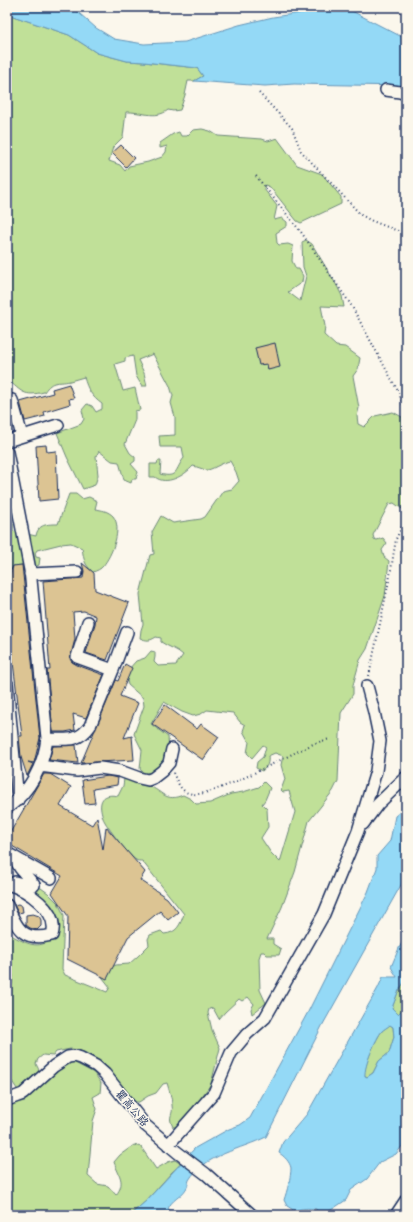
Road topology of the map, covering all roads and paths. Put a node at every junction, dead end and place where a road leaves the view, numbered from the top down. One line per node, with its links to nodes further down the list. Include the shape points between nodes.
1 (386, 90): 3 (street)
2 (259, 93): 5 (path, via 292,128 301,151 361,215)
3 (406, 94)
4 (256, 176): 7 (path, via 301,232 351,305 399,393)
5 (406, 234)
6 (12, 400): 9 (street)
7 (406, 414)
8 (58, 425): 9 (street)
9 (22, 436): 10 (street)
10 (7, 441)
11 (7, 452): 14 (street)
12 (406, 518): 19 (path, via 396,539)
13 (77, 572): 14 (street)
14 (30, 574): 21 (street)
15 (88, 622): 17 (street, via 78,657)
16 (127, 632): 17 (street)
17 (114, 670): 21 (street, via 85,733 70,739)
18 (7, 684): 26 (street)
19 (366, 686): 28 (street, via 380,741 376,771)
20 (330, 739): 23 (path, via 309,746 202,795 192,794 180,788)
21 (47, 740): 24 (street)
22 (172, 749): 23 (street)
23 (169, 763): 24 (street, via 148,780 100,768 78,771)
24 (40, 766): 26 (street)
25 (406, 777): 28 (street, via 378,804)
26 (18, 800): 27 (street)
27 (7, 808)
28 (358, 831): 35 (street, via 324,914 265,1018 231,1053 214,1093)
29 (11, 855): 30 (street); 31 (street, via 34,885)
30 (51, 878)
31 (7, 880)
32 (7, 884): 33 (street, via 16,886 37,900 49,913 54,930 52,935 40,938 20,931)
33 (7, 905)
34 (7, 1100): 35 (street, 瞿高公路, via 23,1094 54,1066 68,1057 75,1056 96,1066 105,1074 144,1125)
35 (172, 1149): 37 (street, 瞿高公路, via 206,1174)
36 (406, 1200): 38 (street)
37 (252, 1215)
38 (396, 1215)

